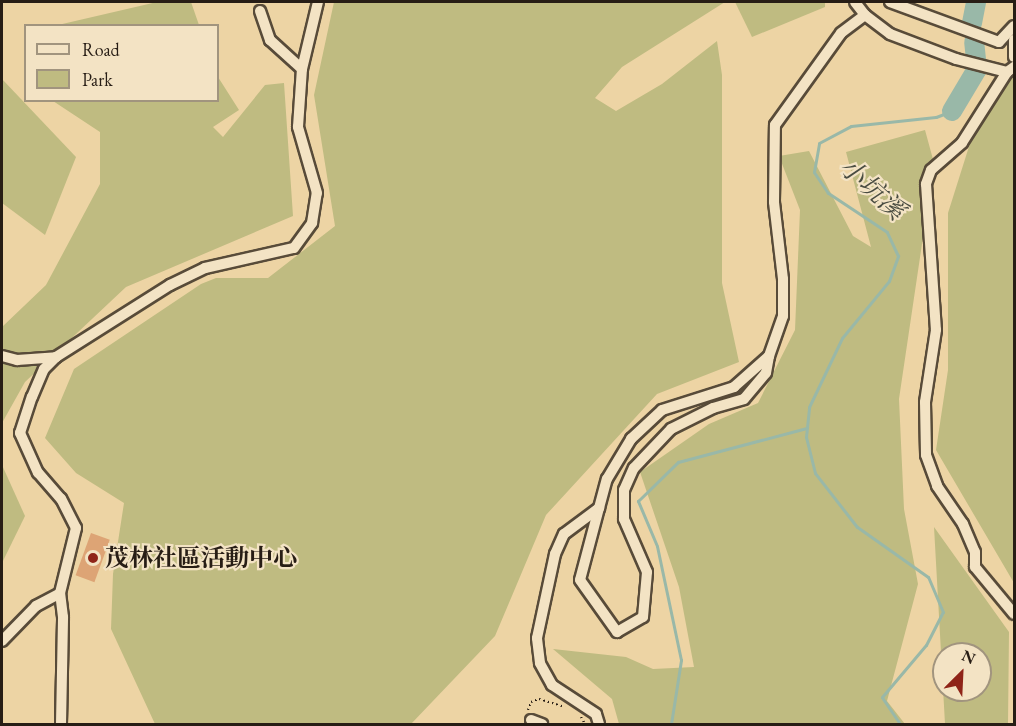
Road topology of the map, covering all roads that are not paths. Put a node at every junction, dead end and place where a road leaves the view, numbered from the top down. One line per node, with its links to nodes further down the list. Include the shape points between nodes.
1 (318, 2): 9 (street)
2 (855, 2): 5 (street)
3 (890, 2): 6 (street, via 999,42)
4 (260, 11): 9 (street, via 270,40)
5 (864, 15): 10 (street, via 890,34 956,60 991,69); 12 (street, via 841,33 775,125 774,202 783,316)
6 (1014, 26)
7 (1014, 40): 8 (street)
8 (1014, 57)
9 (302, 69): 13 (street, via 298,127 317,193 312,223 294,248 197,272)
10 (1011, 69): 16 (street, via 962,143 931,170 926,184 936,330 924,402 926,454 937,486 963,524 975,552 975,567)
11 (2, 356): 13 (street, via 17,360)
12 (769, 356): 14 (street, via 734,387 662,410 631,439 607,479); 14 (street, via 766,373 744,399 713,408 671,429 634,468 624,490 624,519 647,572 643,617 617,632 580,580)
13 (56, 357): 15 (street, via 44,369 20,433 38,472 61,500 76,528)
14 (599, 508): 21 (street, via 564,534 555,554 537,638 540,663 552,686 596,714)
15 (60, 593): 17 (street, via 36,606); 19 (street)
16 (1014, 614)
17 (2, 641)
18 (528, 719): 20 (street)
19 (60, 724)
20 (542, 724)
21 (599, 724)

